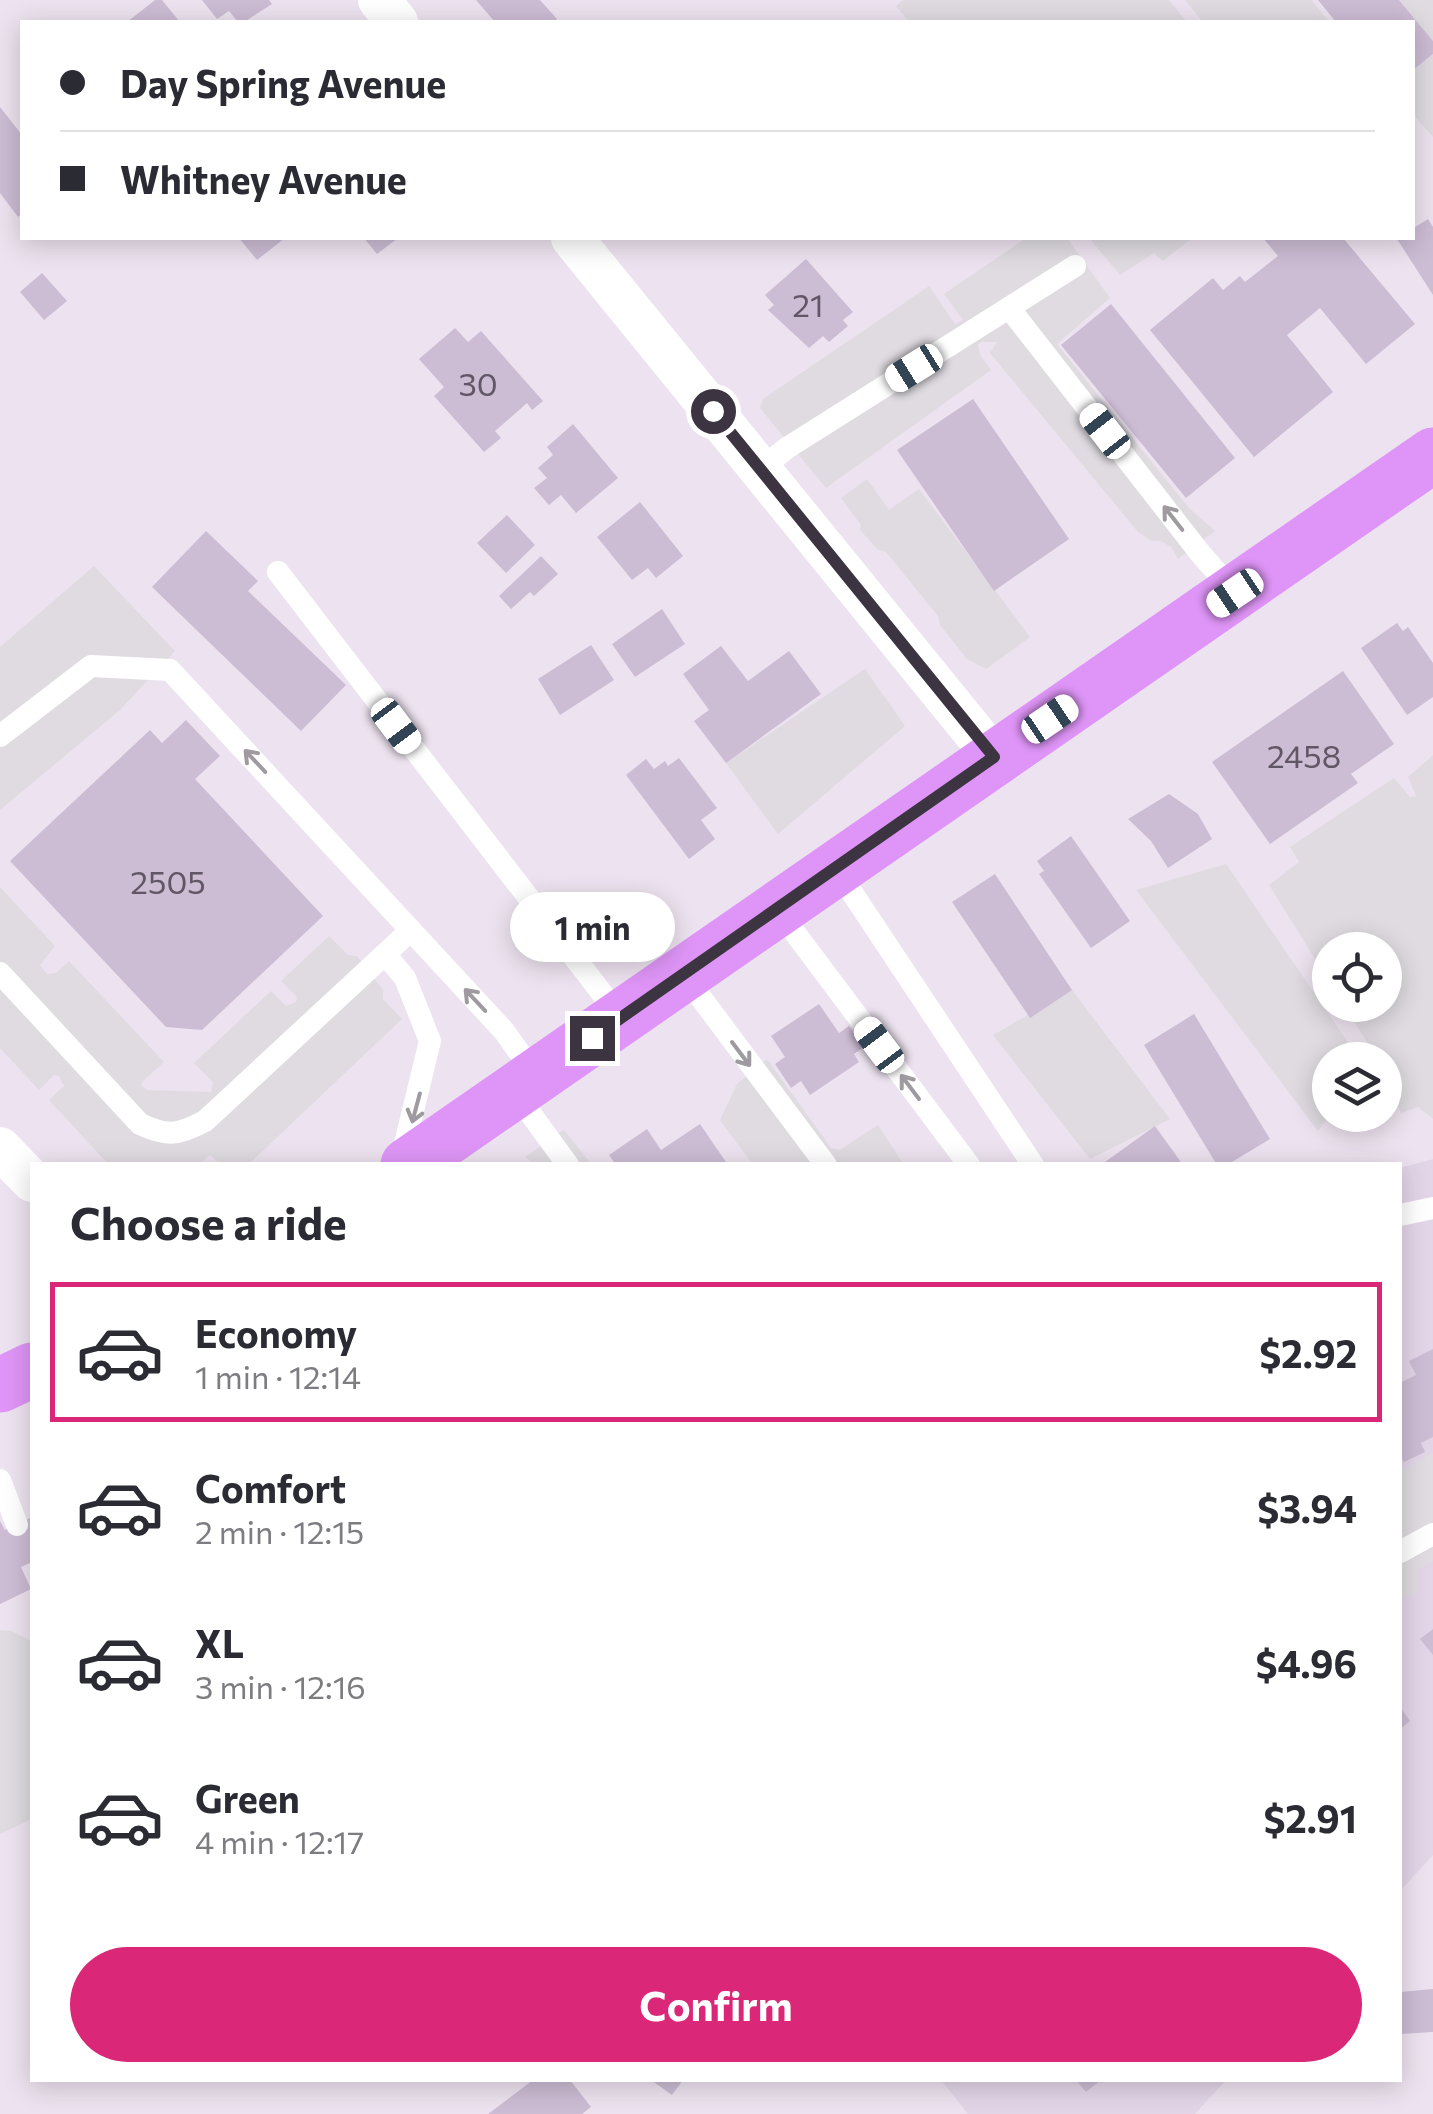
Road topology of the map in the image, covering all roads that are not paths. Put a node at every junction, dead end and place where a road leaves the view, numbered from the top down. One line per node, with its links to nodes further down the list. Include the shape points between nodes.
1 (378, 0): 2 (street)
2 (395, 20)
3 (574, 240): 7 (street)
4 (1075, 266): 5 (lane)
5 (1010, 308): 7 (lane); 9 (lane, one-way to 5)
6 (1430, 464): 9 (main road)
7 (760, 469): 11 (street)
8 (278, 572): 18 (lane)
9 (1235, 593): 11 (main road)
10 (0, 736): 14 (lane, one-way to 10, via 170,670 91,666)
11 (994, 757): 12 (main road)
12 (836, 867): 13 (main road); 26 (lane)
13 (777, 910): 17 (main road); 25 (lane, one-way to 13)
14 (410, 930): 15 (lane); 19 (lane, one-way to 14, via 504,1031)
15 (385, 954): 16 (lane, via 205,1121 182,1133 140,1124); 21 (lane, one-way to 21, via 405,978 430,1041)
16 (0, 972)
17 (684, 975): 18 (main road); 24 (lane, one-way to 24)
18 (620, 1018): 19 (main road)
19 (525, 1084): 22 (main road); 23 (lane)
20 (0, 1148): 27 (street)
21 (401, 1162)
22 (412, 1162)
23 (566, 1162)
24 (824, 1162)
25 (967, 1162)
26 (1031, 1162)
27 (30, 1180)
28 (1433, 1208): 29 (lane)
29 (1402, 1215)
30 (30, 1371): 31 (main road)
31 (0, 1385)
32 (0, 1480): 33 (lane)
33 (17, 1525)
34 (1433, 1534): 35 (lane)
35 (1402, 1551)

